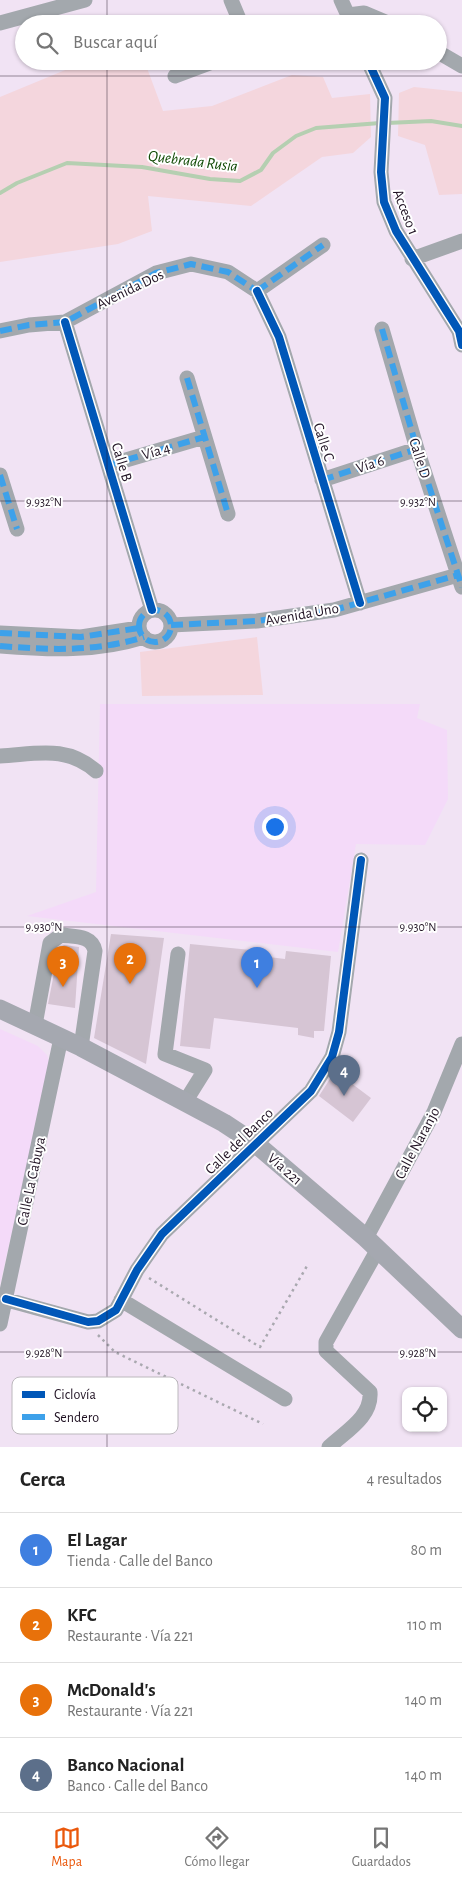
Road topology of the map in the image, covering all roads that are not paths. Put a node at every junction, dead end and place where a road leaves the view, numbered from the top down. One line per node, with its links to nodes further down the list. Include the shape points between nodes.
1 (85, 0): 4 (street)
2 (230, 0): 5 (street)
3 (341, 0): 6 (street)
4 (30, 15)
5 (237, 15)
6 (348, 15)
7 (15, 19): 8 (street)
8 (0, 23)
9 (447, 57): 10 (street)
10 (462, 66)
11 (192, 70): 13 (street)
12 (373, 70): 16 (street, Acceso 1, via 384,92 385,103 380,172 384,202)
13 (176, 76)
14 (462, 241): 16 (street)
15 (323, 244): 17 (street)
16 (412, 259): 21 (street, Acceso 1)
17 (257, 291): 18 (street, Avenida Dos, via 228,272 192,264 156,273); 27 (street, Calle C, via 279,337)
18 (65, 322): 20 (street, Avenida Dos, via 29,324); 25 (street, Calle B)
19 (382, 329): 24 (street, Calle D)
20 (0, 332)
21 (461, 335)
22 (187, 378): 23 (street)
23 (204, 437): 25 (street, Vía 4); 29 (street)
24 (417, 449): 27 (street, Vía 6); 31 (street, Calle D)
25 (109, 465): 33 (street, Calle B)
26 (0, 475): 28 (street)
27 (322, 480): 32 (street, Calle C)
28 (5, 510): 30 (street)
29 (228, 514)
30 (17, 529)
31 (460, 581): 32 (street, Avenida Uno)
32 (360, 603): 34 (street, Avenida Uno, via 257,621)
33 (152, 610): 34 (street, via 166,614); 35 (street, via 140,620)
34 (171, 625): 35 (street, via 165,639 153,642)
35 (142, 632): 36 (street, via 80,637); 37 (street, via 125,643 88,649)
36 (0, 633)
37 (0, 646)
38 (0, 756): 39 (street, via 71,754)
39 (96, 771)
40 (361, 860): 48 (street, Calle del Banco, via 342,1013 332,1057 311,1090)
41 (178, 954): 47 (street, via 165,1054 209,1071)
42 (0, 1009): 43 (main road, Vía 221)
43 (35, 1025): 44 (main road, Vía 221); 46 (street, via 50,943 61,935 84,938 94,945 95,951)
44 (61, 1038): 46 (main road, Vía 221); 50 (street, Calle La Cabuya)
45 (462, 1044): 49 (street, Calle Naranjo)
46 (80, 1047): 47 (main road, Vía 221)
47 (185, 1102): 48 (main road, Vía 221)
48 (256, 1144): 49 (main road, Vía 221); 51 (street, Calle del Banco, via 162,1234)
49 (372, 1244): 53 (main road, Vía 221); 55 (street, Calle Naranjo, via 326,1342 326,1351 370,1392 370,1402 367,1413)
50 (3, 1298): 51 (street, Calle del Banco, via 88,1322 107,1317); 52 (street, Calle La Cabuya)
51 (121, 1300): 54 (street)
52 (0, 1324)
53 (462, 1329)
54 (285, 1399)
55 (329, 1447)

